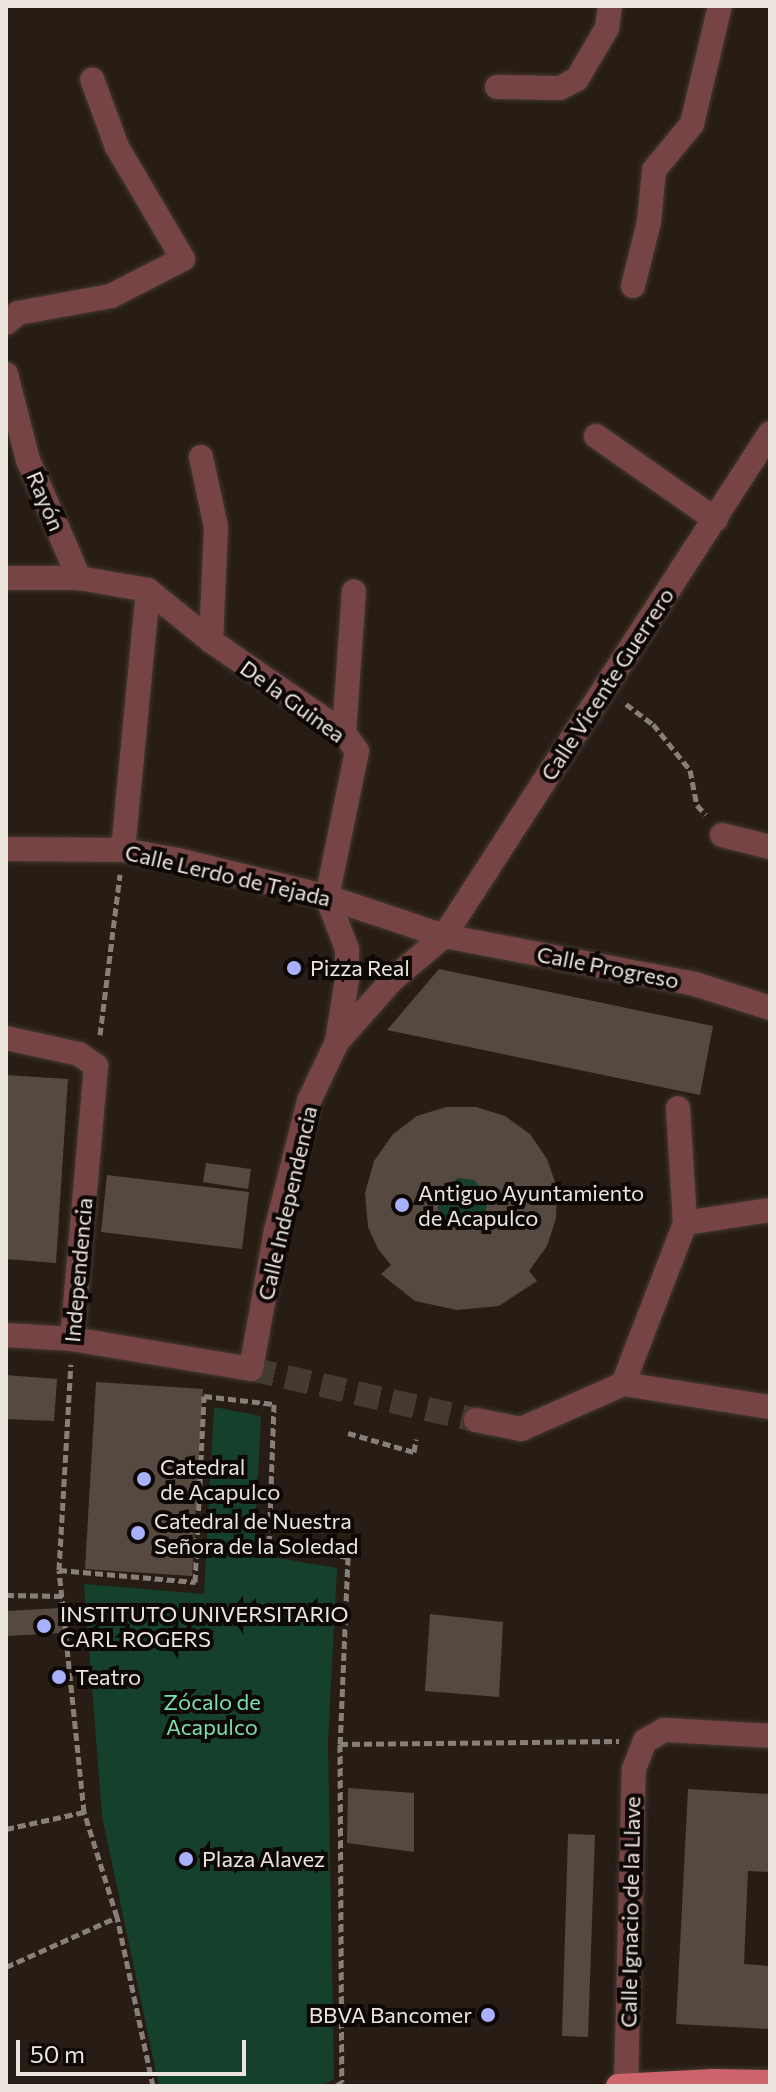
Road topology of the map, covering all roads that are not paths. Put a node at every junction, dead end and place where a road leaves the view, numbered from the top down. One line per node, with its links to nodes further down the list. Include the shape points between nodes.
1 (720, 6): 5 (street, via 692,124 654,170 649,222)
2 (609, 17): 4 (street, via 577,79 560,88)
3 (92, 79): 6 (street, via 117,147 183,259 111,296 18,313)
4 (497, 87)
5 (633, 286)
6 (6, 323)
7 (6, 374): 13 (street, Rayón, via 28,460)
8 (770, 433): 11 (street, Calle Vicente Guerrero)
9 (596, 436): 11 (street)
10 (201, 457): 16 (street, via 216,527)
11 (716, 520): 23 (street, Calle Vicente Guerrero, via 602,687)
12 (6, 578): 13 (street)
13 (79, 578): 14 (street)
14 (148, 590): 16 (street, De la Guinea); 21 (street)
15 (354, 591): 17 (street)
16 (211, 641): 17 (street, De la Guinea)
17 (344, 733): 22 (street, De la Guinea, via 357,751)
18 (722, 835): 19 (street)
19 (770, 847)
20 (6, 849): 21 (street, Calle Lerdo de Tejada)
21 (123, 850): 22 (street, Calle Lerdo de Tejada)
22 (327, 897): 23 (street, Calle Lerdo de Tejada); 26 (street, Calle Independencia, via 347,949)
23 (444, 936): 24 (street, Calle Progreso, via 695,984); 26 (street, Calle Independencia, via 393,979)
24 (770, 1008)
25 (6, 1038): 31 (street, Independencia, via 79,1054 96,1066)
26 (337, 1042): 31 (street, Calle Independencia, via 305,1116 276,1230 251,1369)
27 (678, 1108): 29 (street)
28 (770, 1210): 29 (street)
29 (685, 1223): 32 (street)
30 (6, 1335): 31 (street)
31 (72, 1339)
32 (623, 1384): 33 (street); 34 (street, via 521,1429)
33 (770, 1407)
34 (476, 1420)
35 (770, 1736): 38 (street, Calle Ignacio de la Llave, via 664,1730 645,1741 634,1769)
36 (770, 2082): 38 (main road)
37 (618, 2086): 38 (main road)
38 (626, 2086)

